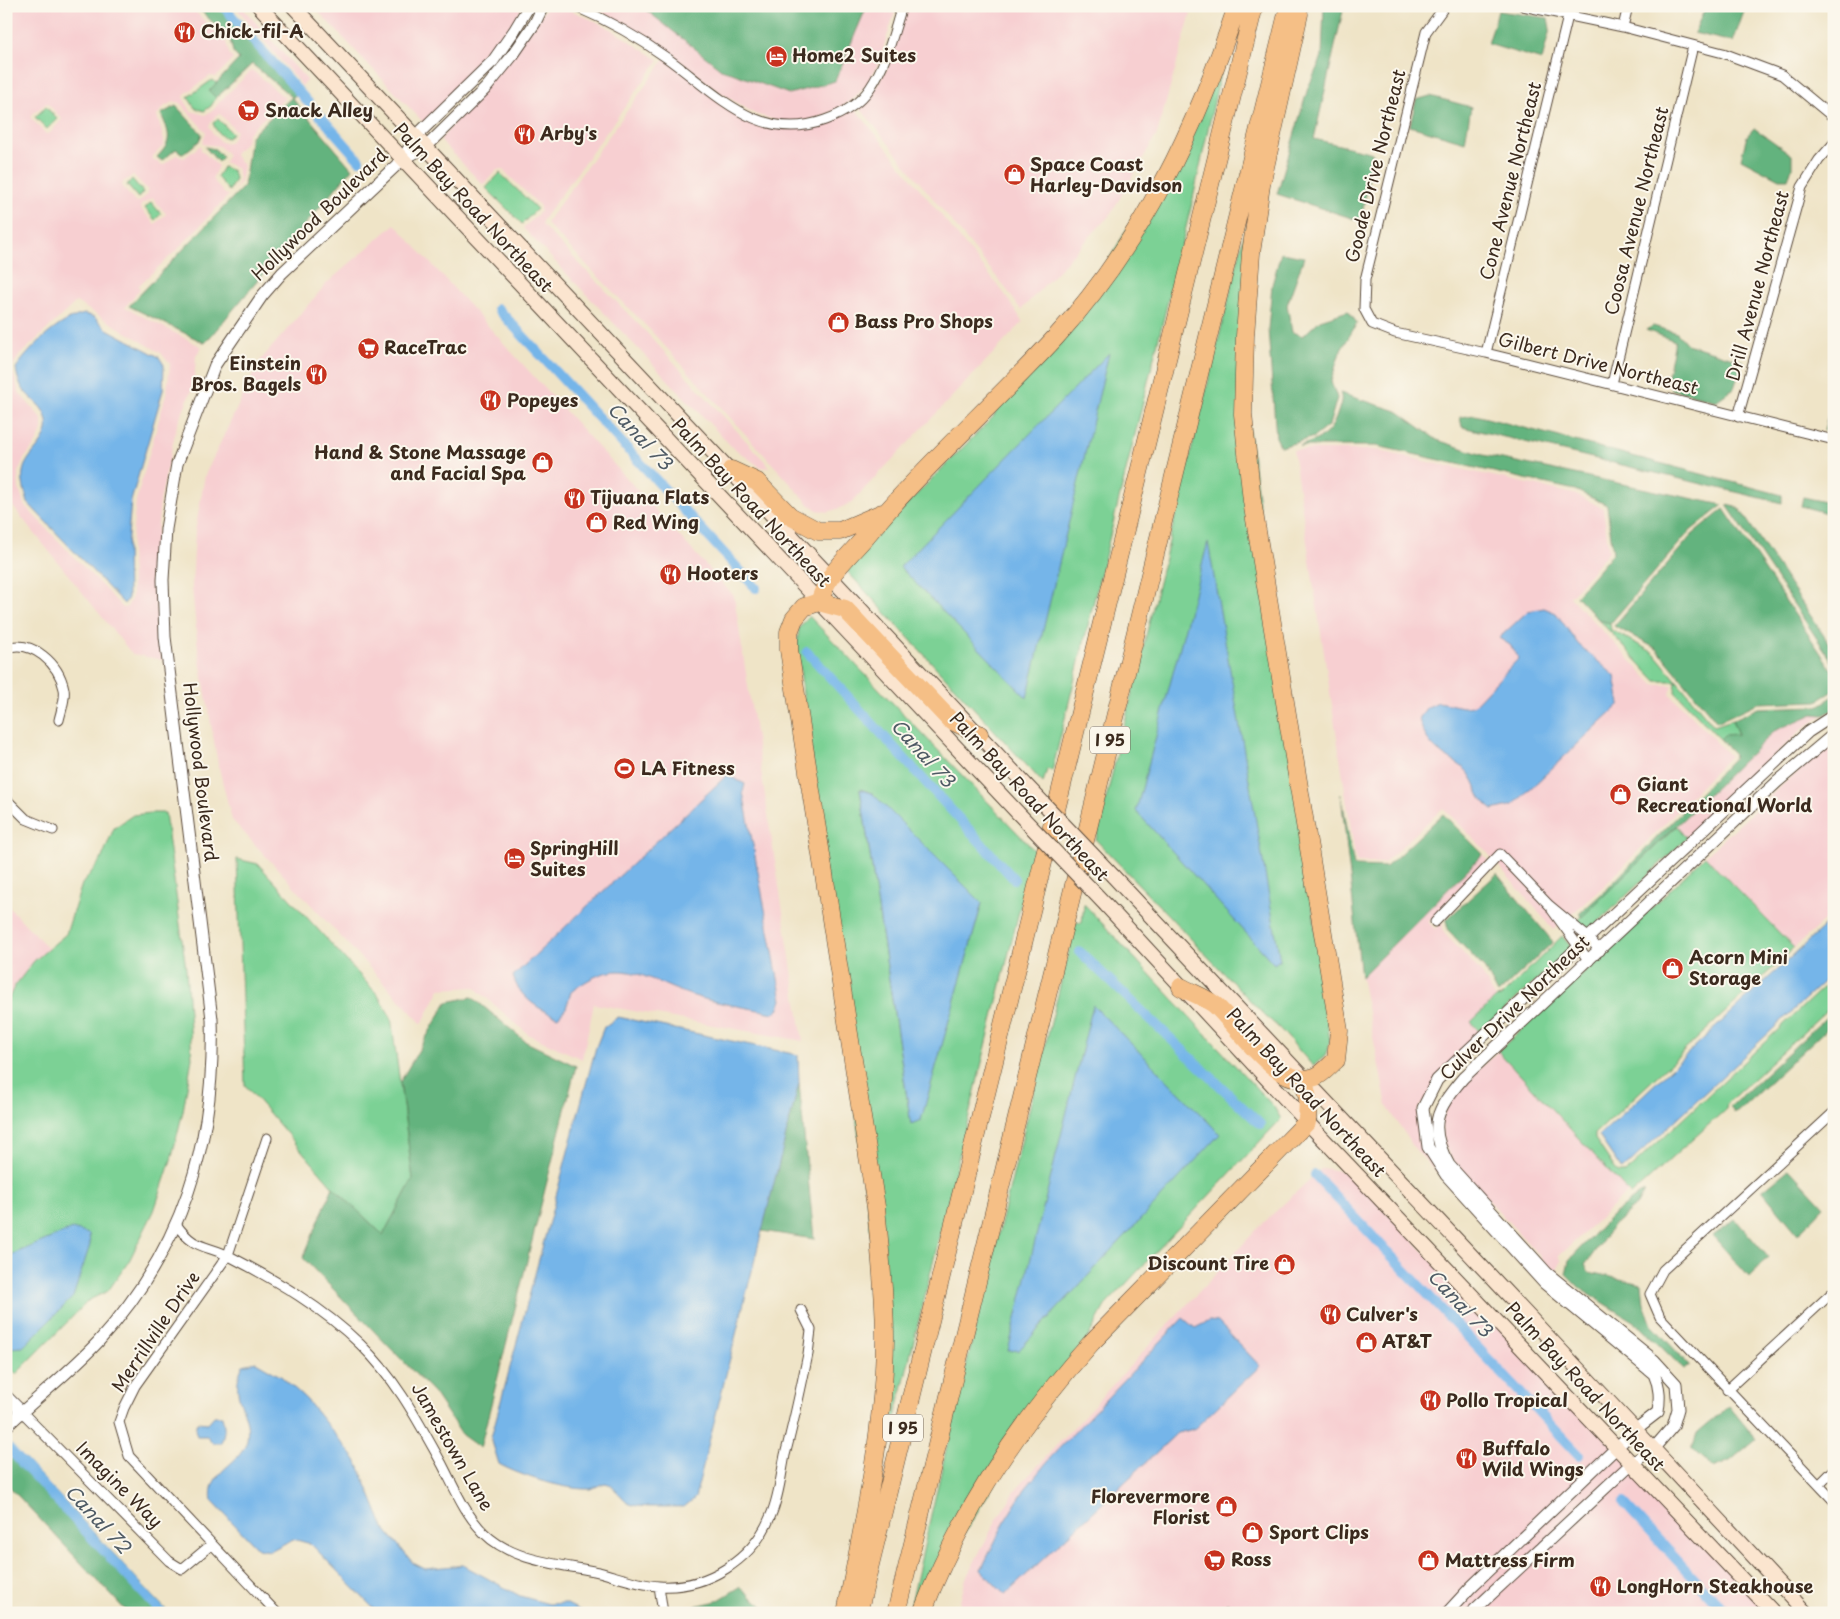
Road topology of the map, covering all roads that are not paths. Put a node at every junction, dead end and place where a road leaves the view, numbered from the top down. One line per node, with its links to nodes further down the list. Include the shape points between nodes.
1 (259, 6): 21 (main road, Palm Bay Road Northeast)
2 (293, 6): 18 (main road, Palm Bay Road Northeast)
3 (529, 6): 18 (street, Hollywood Boulevard, via 493,61)
4 (543, 6): 20 (street, via 513,55 486,88)
5 (574, 6): 6 (street, via 609,21 658,52 752,119 780,127 809,126 831,118 852,106 870,89 883,66)
6 (902, 6)
7 (1236, 6): 28 (highway, via 1218,64 1173,166 1138,227 1102,280 1056,337)
8 (1254, 6): 69 (highway, I 95)
9 (1289, 6): 70 (highway, I 95)
10 (1301, 6): 45 (highway, via 1261,185 1251,252 1244,336 1243,414 1254,519 1339,1030 1336,1060 1317,1076)
11 (1445, 6): 22 (street, Goode Drive Northeast, via 1426,32 1365,280)
12 (1524, 6): 14 (street)
13 (1628, 6): 15 (street)
14 (1568, 16): 15 (street); 23 (street, Cone Avenue Northeast)
15 (1623, 27): 16 (street)
16 (1693, 46): 17 (street, via 1723,53 1782,75); 24 (street, Coosa Avenue Northeast)
17 (1834, 118)
18 (416, 136): 20 (main road, Palm Bay Road Northeast); 21 (street, Hollywood Boulevard)
19 (1834, 143): 25 (street, Drill Avenue Northeast, via 1802,187)
20 (426, 147): 21 (street); 27 (main road, Palm Bay Road Northeast)
21 (402, 160): 30 (main road, Palm Bay Road Northeast); 49 (street, Hollywood Boulevard, via 282,273 262,296 215,365 177,464 166,529 162,580 165,637 212,1019 214,1066 205,1133)
22 (1364, 309): 23 (street, Gilbert Drive Northeast, via 1372,324 1395,334)
23 (1486, 353): 24 (street, Gilbert Drive Northeast)
24 (1612, 384): 25 (street, Gilbert Drive Northeast)
25 (1738, 417): 26 (street, Gilbert Drive Northeast)
26 (1834, 440)
27 (731, 470): 28 (highway, via 757,482 790,516 818,531 840,531); 29 (main road, Palm Bay Road Northeast)
28 (886, 511): 29 (highway)
29 (831, 576): 30 (highway); 34 (main road, Palm Bay Road Northeast)
30 (818, 602): 34 (highway, via 845,609 950,720); 44 (main road, Palm Bay Road Northeast, bridge); 68 (highway, via 804,607 794,620 789,632 789,650 876,1207 884,1339 872,1483)
31 (6, 648): 33 (street, via 31,649 45,656 58,671 64,691)
32 (1834, 715): 40 (street, Culver Drive Northeast, via 1808,732)
33 (59, 720)
34 (979, 734): 45 (main road, Palm Bay Road Northeast, bridge)
35 (1834, 734): 42 (street, Culver Drive Northeast, via 1777,782)
36 (6, 799): 37 (street, via 26,819)
37 (53, 830)
38 (1549, 905): 39 (street, via 1500,854); 40 (street); 41 (street)
39 (1435, 922)
40 (1589, 938): 41 (street, Culver Drive Northeast); 42 (street)
41 (1579, 948): 43 (street); 57 (street, Culver Drive Northeast, via 1437,1080 1423,1108 1428,1147 1446,1175 1544,1283 1654,1374 1659,1387 1658,1412)
42 (1600, 951): 43 (street, Culver Drive Northeast)
43 (1588, 961): 58 (street, Culver Drive Northeast, via 1490,1052 1443,1101 1436,1123 1439,1148 1449,1165 1547,1273 1654,1360 1676,1384 1678,1409 1673,1426)
44 (1182, 987): 45 (highway, via 1214,1004 1272,1066 1290,1077); 47 (main road, Palm Bay Road Northeast)
45 (1304, 1080): 47 (highway, via 1308,1099); 57 (main road, Palm Bay Road Northeast)
46 (1834, 1112): 53 (street, via 1663,1270 1650,1294 1660,1317)
47 (1307, 1122): 59 (main road, Palm Bay Road Northeast); 71 (highway, via 1060,1378 990,1475 956,1538)
48 (267, 1138): 50 (street, Merrillville Drive)
49 (176, 1224): 50 (street, Jamestown Lane, via 196,1245); 55 (street, Hollywood Boulevard, via 156,1266 127,1307 96,1344)
50 (228, 1255): 64 (street, Merrillville Drive, via 135,1386 119,1422 129,1456); 65 (street, Jamestown Lane, via 302,1296 342,1326 380,1364 402,1392 462,1502 484,1533 510,1550 547,1563)
51 (1834, 1291): 53 (street)
52 (801, 1310): 65 (street, Jamestown Lane, via 811,1330 808,1354 771,1515 757,1541 727,1570 700,1582)
53 (1727, 1390): 62 (street)
54 (6, 1396): 55 (street, Imagine Way)
55 (22, 1412): 56 (street, Hollywood Boulevard); 64 (street, Imagine Way, via 169,1560 182,1569)
56 (6, 1427)
57 (1636, 1429): 58 (main road, Palm Bay Road Northeast); 59 (street)
58 (1654, 1448): 60 (street, Culver Drive Northeast); 75 (main road, Palm Bay Road Northeast)
59 (1617, 1450): 60 (main road, Palm Bay Road Northeast); 72 (street)
60 (1631, 1464): 73 (street, Culver Drive Northeast); 74 (main road, Palm Bay Road Northeast)
61 (1834, 1470): 62 (street)
62 (1819, 1485): 63 (street)
63 (1834, 1501)
64 (212, 1544): 66 (street, Merrillville Drive)
65 (659, 1586): 67 (street)
66 (277, 1613)
67 (663, 1613)
68 (846, 1613)
69 (858, 1613)
70 (896, 1613)
71 (922, 1613)
72 (1447, 1613)
73 (1471, 1613)
74 (1774, 1613)
75 (1806, 1613)

